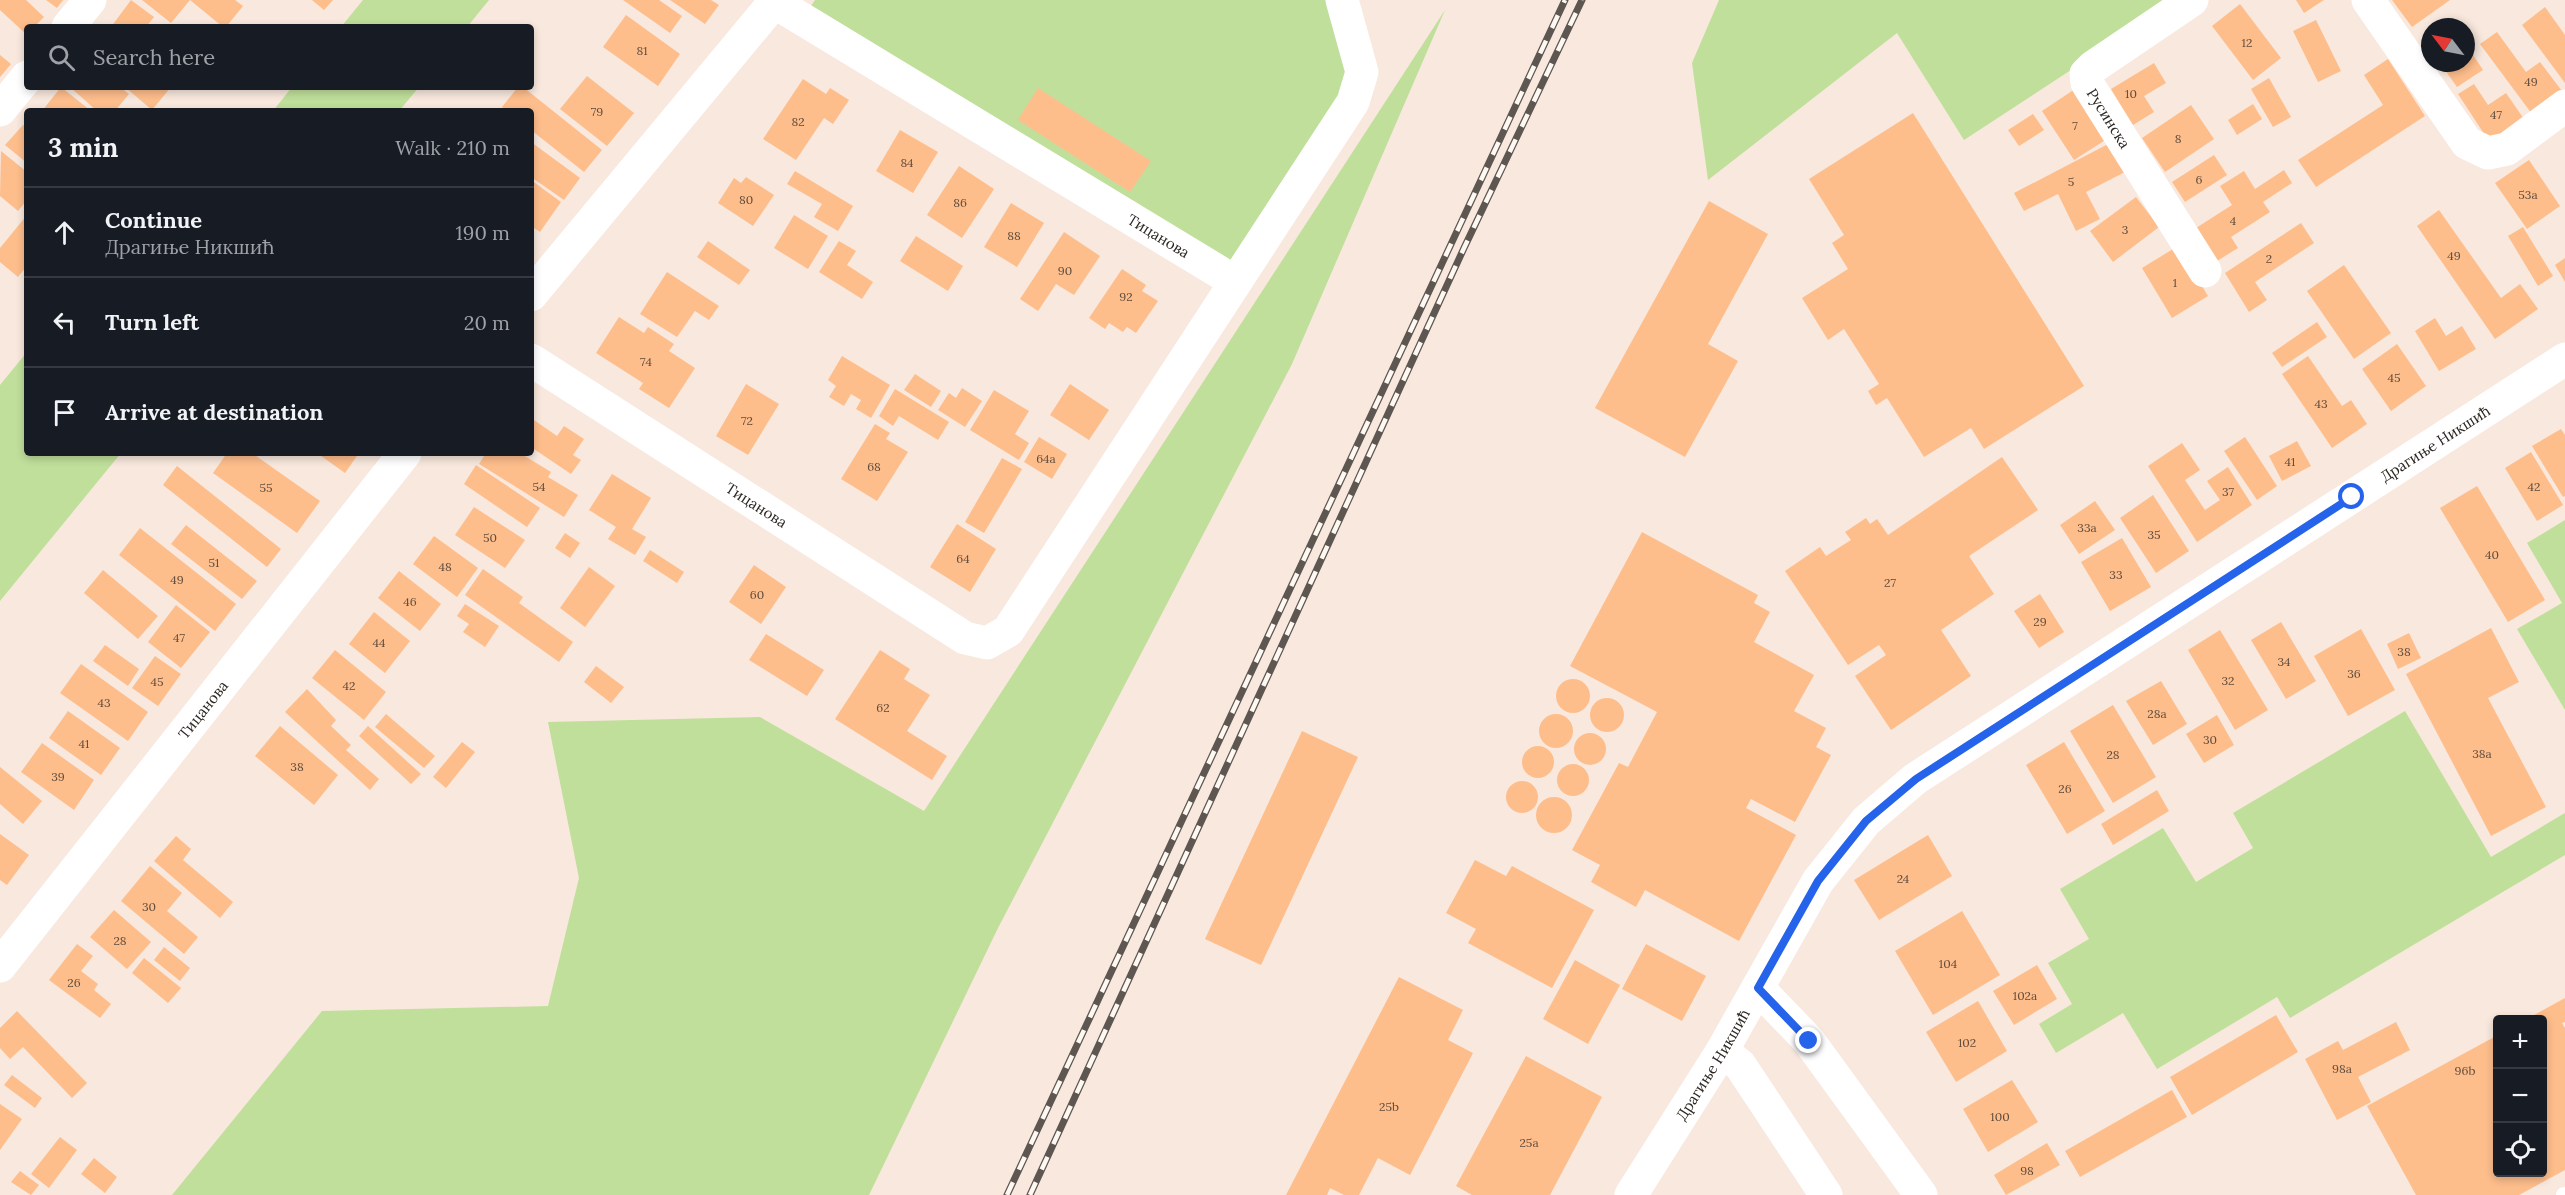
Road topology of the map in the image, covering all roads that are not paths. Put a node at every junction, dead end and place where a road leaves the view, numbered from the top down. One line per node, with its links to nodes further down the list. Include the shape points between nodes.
1 (90, 0): 6 (street)
2 (1342, 0): 11 (street, via 1362,72 1353,102)
3 (2192, 0): 10 (street, Русинска, via 2086,74 2087,83)
4 (2368, 0): 8 (street, via 2467,143 2488,153 2507,149)
5 (775, 1): 11 (street, Тицанова); 12 (street, Тицанова)
6 (70, 24)
7 (24, 81): 9 (street)
8 (2565, 106)
9 (0, 110)
10 (2205, 271)
11 (1234, 282): 14 (street, Тицанова, via 1008,631 987,643 965,638)
12 (534, 291)
13 (2565, 359): 17 (street, Драгиње Никшић, via 1916,779 1866,821 1818,881)
14 (534, 362)
15 (403, 456): 16 (street, Тицанова)
16 (0, 966)
17 (1758, 988): 18 (street, Драгиње Никшић); 21 (street, via 1809,1041)
18 (1722, 1051): 19 (street, Драгиње Никшић); 20 (street, via 1740,1065)
19 (1631, 1195)
20 (1826, 1195)
21 (1921, 1195)

